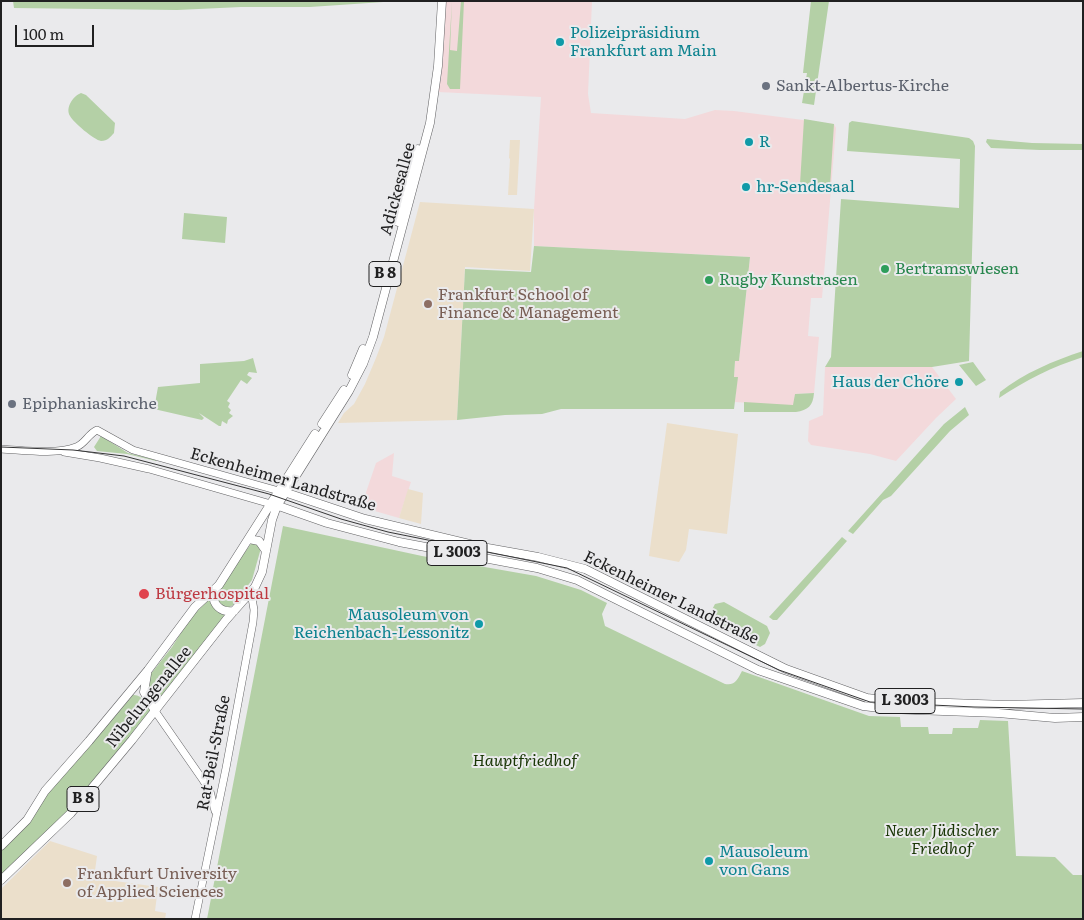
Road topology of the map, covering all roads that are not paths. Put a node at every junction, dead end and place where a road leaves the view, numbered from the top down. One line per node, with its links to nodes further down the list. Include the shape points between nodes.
1 (437, 1): 5 (main road, Adickesallee / B 8, via 433,73 426,116 366,342 347,385)
2 (442, 1): 5 (main road, Adickesallee / B 8, via 430,123 373,337 349,391)
3 (1, 449): 4 (main road, Eckenheimer Landstraße)
4 (56, 450): 5 (main road, Eckenheimer Landstraße, via 77,447 97,430 134,450); 6 (main road, Eckenheimer Landstraße, via 149,469)
5 (282, 491): 6 (main road, Adickesallee / B 8); 13 (main road, Eckenheimer Landstraße / L 3003, via 365,519 586,569 786,669 867,698 1007,705)
6 (274, 505): 7 (main road, Nibelungenallee / B 8); 8 (main road, Nibelungenallee / B 8); 15 (main road, Eckenheimer Landstraße / L 3003, via 400,542 537,568 577,580 758,670 863,706)
7 (249, 539): 8 (main road, via 259,540); 9 (main road, Nibelungenallee / B 8)
8 (266, 551): 10 (main road, Nibelungenallee / B 8, via 258,582)
9 (212, 591): 11 (main road, via 218,607); 12 (main road, Nibelungenallee / B 8, via 195,607)
10 (251, 592): 11 (main road, Nibelungenallee / B 8); 16 (main road, Rat-Beil-Straße, via 253,622)
11 (234, 612): 14 (main road, Nibelungenallee / B 8)
12 (148, 670): 14 (main road, via 144,692); 17 (main road, Nibelungenallee / B 8, via 45,791 27,820)
13 (1083, 703)
14 (156, 711): 16 (main road, via 210,791); 18 (main road, Nibelungenallee / B 8, via 70,813)
15 (1083, 717)
16 (215, 817): 19 (main road, Rat-Beil-Straße)
17 (1, 846)
18 (1, 880)
19 (195, 919)

